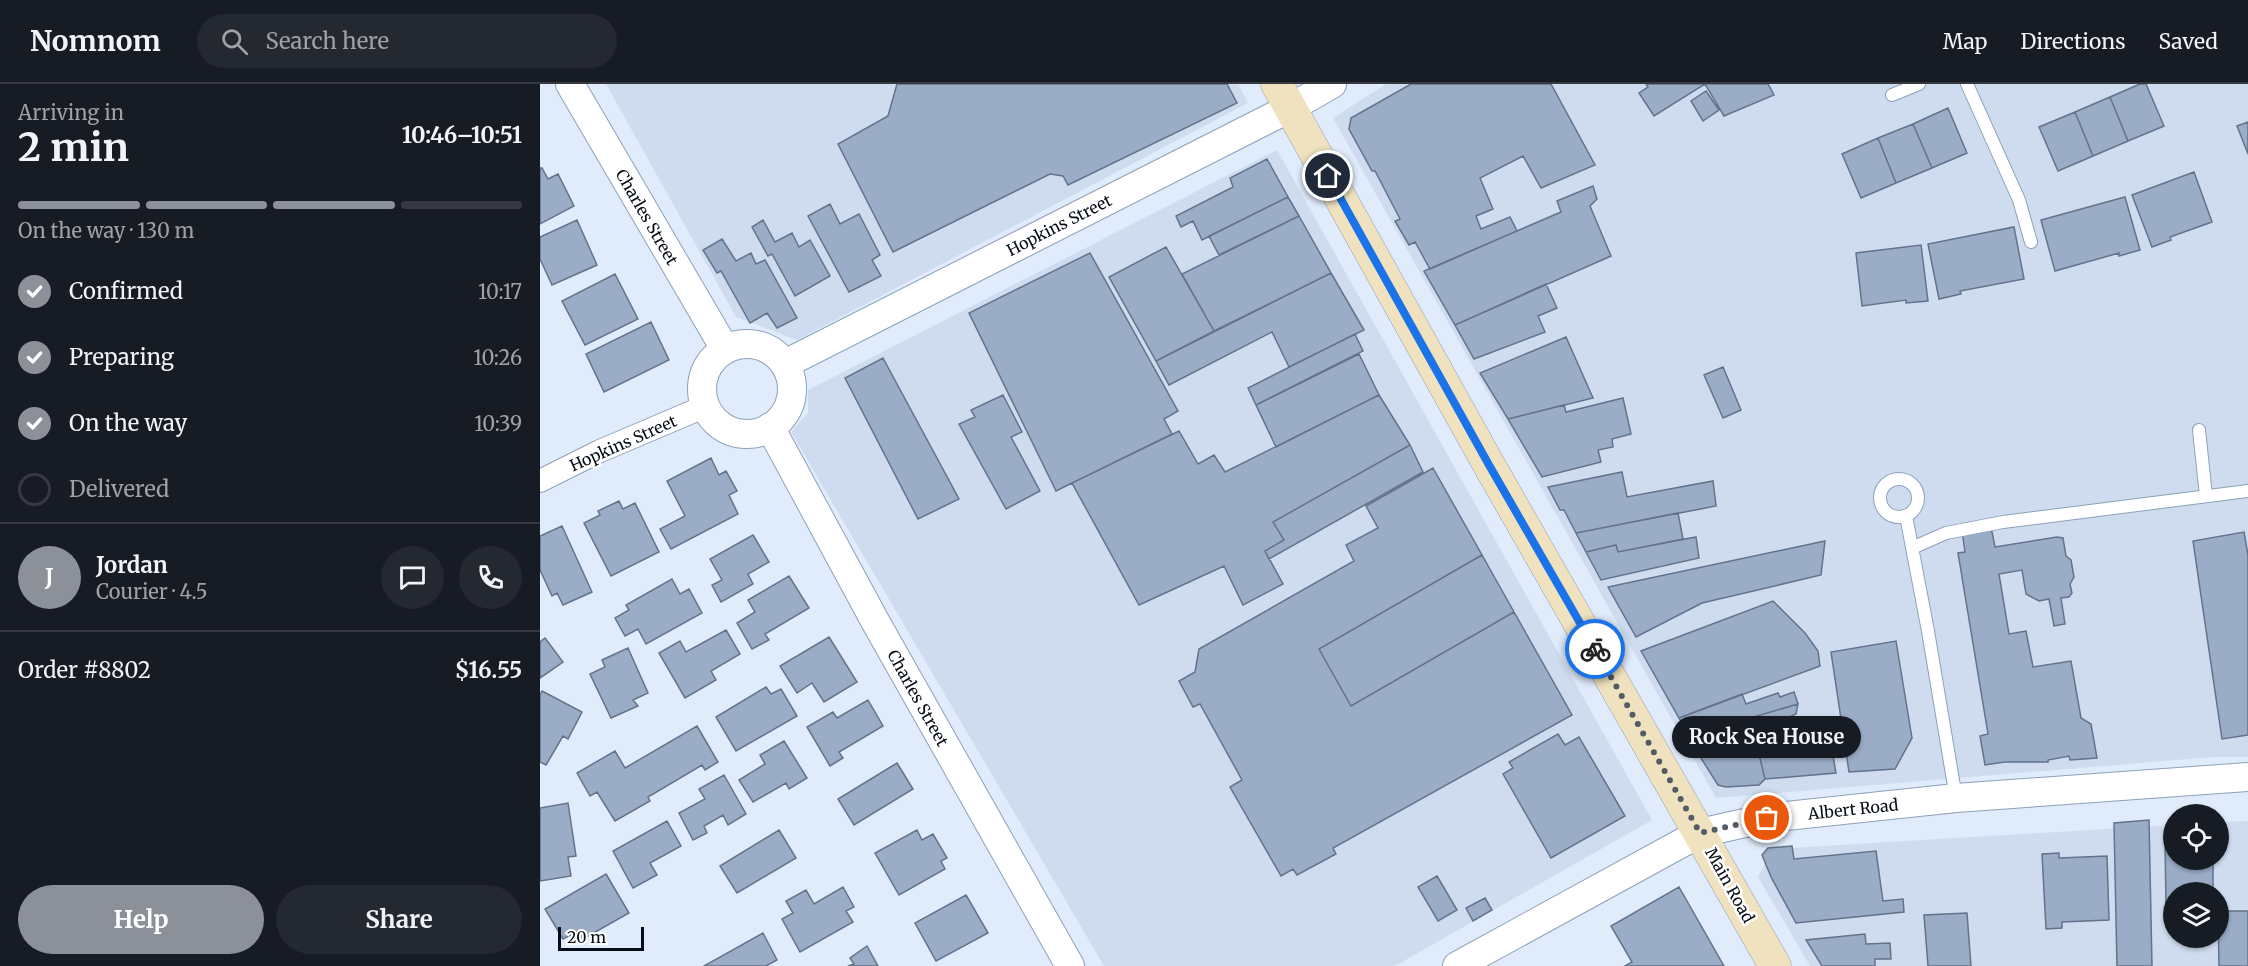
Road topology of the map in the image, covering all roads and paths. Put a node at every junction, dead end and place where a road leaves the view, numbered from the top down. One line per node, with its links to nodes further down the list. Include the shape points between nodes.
1 (570, 84): 8 (street, Charles Street)
2 (1332, 84): 6 (street, Hopkins Street)
3 (1919, 84): 5 (lane)
4 (1967, 84): 7 (lane, via 2019,200)
5 (1892, 94)
6 (1283, 96): 9 (street, Hopkins Street); 20 (main road, Main Road)
7 (2031, 242)
8 (725, 349): 9 (street, via 738,344 765,347); 10 (street, via 707,368 702,393)
9 (785, 364): 11 (street, via 791,378 790,399 781,418)
10 (706, 406): 11 (street, via 714,419 741,433 756,433); 13 (street, Hopkins Street)
11 (770, 427): 21 (street, Charles Street)
12 (2199, 430): 15 (lane)
13 (540, 481)
14 (2248, 491): 15 (lane)
15 (2206, 496): 17 (lane, via 2003,522 1946,533)
16 (1906, 516): 17 (lane)
17 (1912, 548): 19 (lane)
18 (2248, 777): 19 (street, Albert Road)
19 (1956, 798): 20 (street, Albert Road, via 1767,818)
20 (1700, 833): 22 (street, Albert Road); 23 (main road, Main Road)
21 (1070, 966)
22 (1457, 966)
23 (1775, 966)

